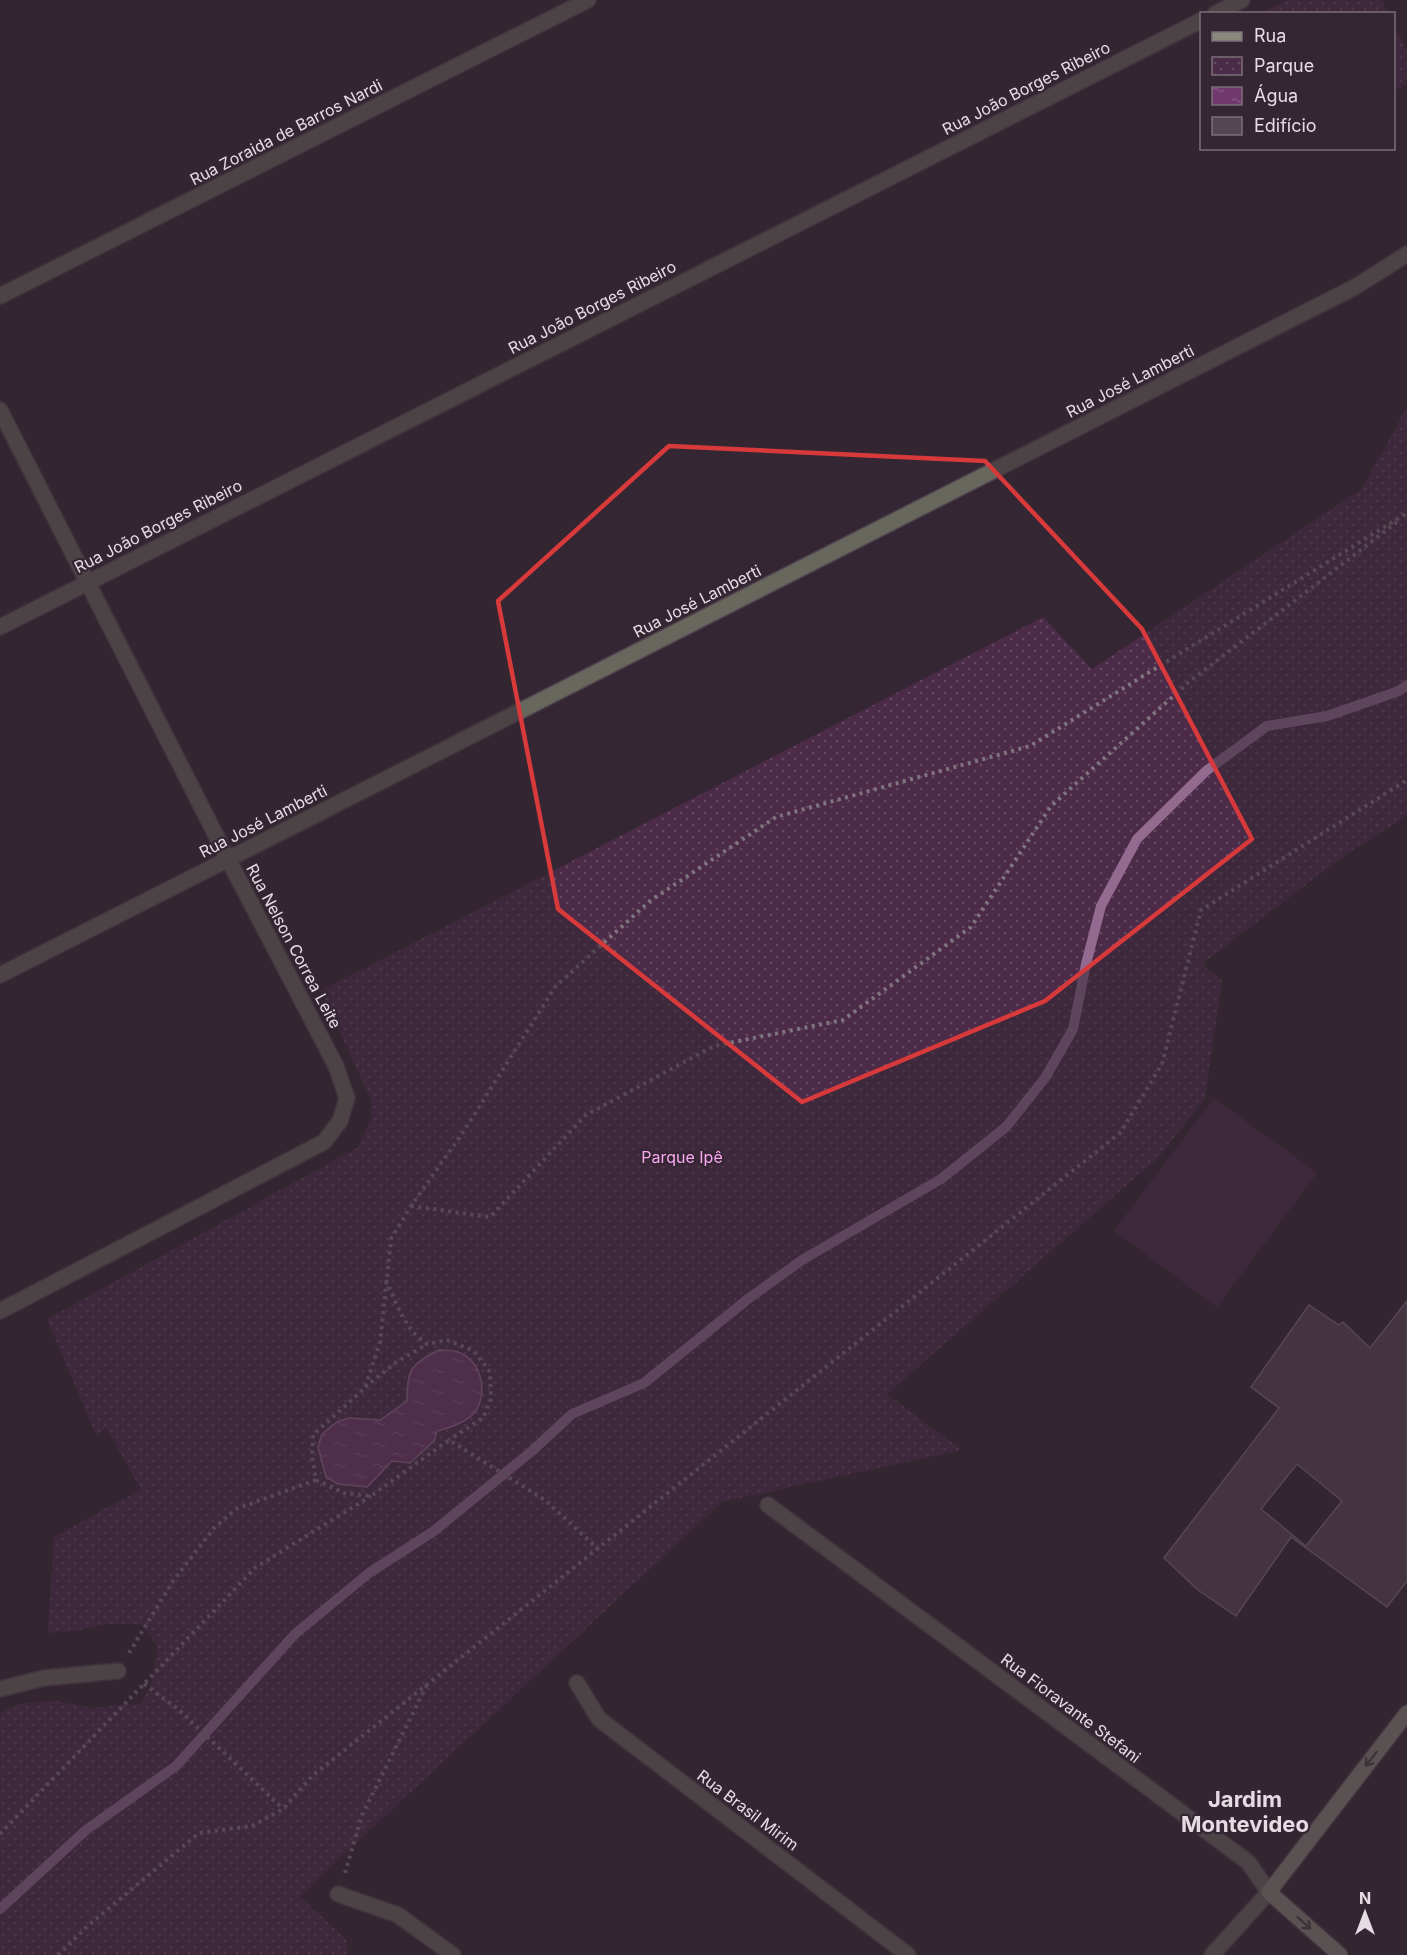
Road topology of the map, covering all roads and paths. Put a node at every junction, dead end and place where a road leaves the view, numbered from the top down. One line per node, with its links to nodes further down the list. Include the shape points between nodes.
1 (588, 0): 6 (street, Rua Zoraida de Barros Nardi)
2 (1242, 0): 3 (street)
3 (1219, 12)
4 (1200, 21): 9 (street, Rua João Borges Ribeiro)
5 (1407, 254): 12 (street, Rua José Lamberti, via 1344,292)
6 (0, 296)
7 (0, 410): 9 (street, Rua Nelson Correa Leite)
8 (1407, 514): 14 (path, via 1030,746 776,817 650,901 555,987 464,1131); 14 (path, via 1172,697 1051,806 971,927 843,1020 714,1046 586,1116 490,1217)
9 (87, 582): 10 (street, Rua João Borges Ribeiro); 12 (street, Rua Nelson Correa Leite)
10 (0, 627)
11 (1407, 780): 23 (path, via 1201,910 1162,1064 1120,1133)
12 (228, 859): 13 (street, Rua José Lamberti); 16 (street, Rua Nelson Correa Leite, via 336,1066 347,1098 340,1121 324,1142)
13 (0, 975)
14 (411, 1206): 15 (path, via 391,1239)
15 (386, 1278): 17 (path, via 401,1316); 18 (path, via 380,1342)
16 (0, 1311)
17 (427, 1344): 18 (path); 19 (path, via 447,1340 474,1351 490,1372 491,1399 483,1418)
18 (364, 1388): 20 (path, via 313,1435)
19 (451, 1442): 21 (path); 23 (path, via 545,1500)
20 (316, 1480): 21 (path, via 344,1493); 24 (path, via 236,1509 214,1528 173,1581)
21 (371, 1496): 26 (path, via 256,1567)
22 (768, 1505): 32 (street, Rua Fioravante Stefani, via 1248,1862)
23 (598, 1549): 27 (path)
24 (118, 1671): 28 (street, via 44,1678)
25 (576, 1683): 36 (street, Rua Brasil Mirim, via 599,1719)
26 (144, 1684): 30 (path, via 178,1709); 31 (path)
27 (427, 1684): 30 (path, via 312,1776); 33 (path, via 362,1815)
28 (0, 1689)
29 (1407, 1713): 32 (street, one-way to 32)
30 (283, 1809): 34 (path, via 252,1827 199,1833)
31 (0, 1834)
32 (1269, 1892): 37 (street); 38 (street, Rua Fioravante Stefani, one-way to 38)
33 (338, 1894): 35 (street, via 398,1915)
34 (58, 1955)
35 (453, 1955)
36 (908, 1955)
37 (1212, 1955)
38 (1340, 1955)

